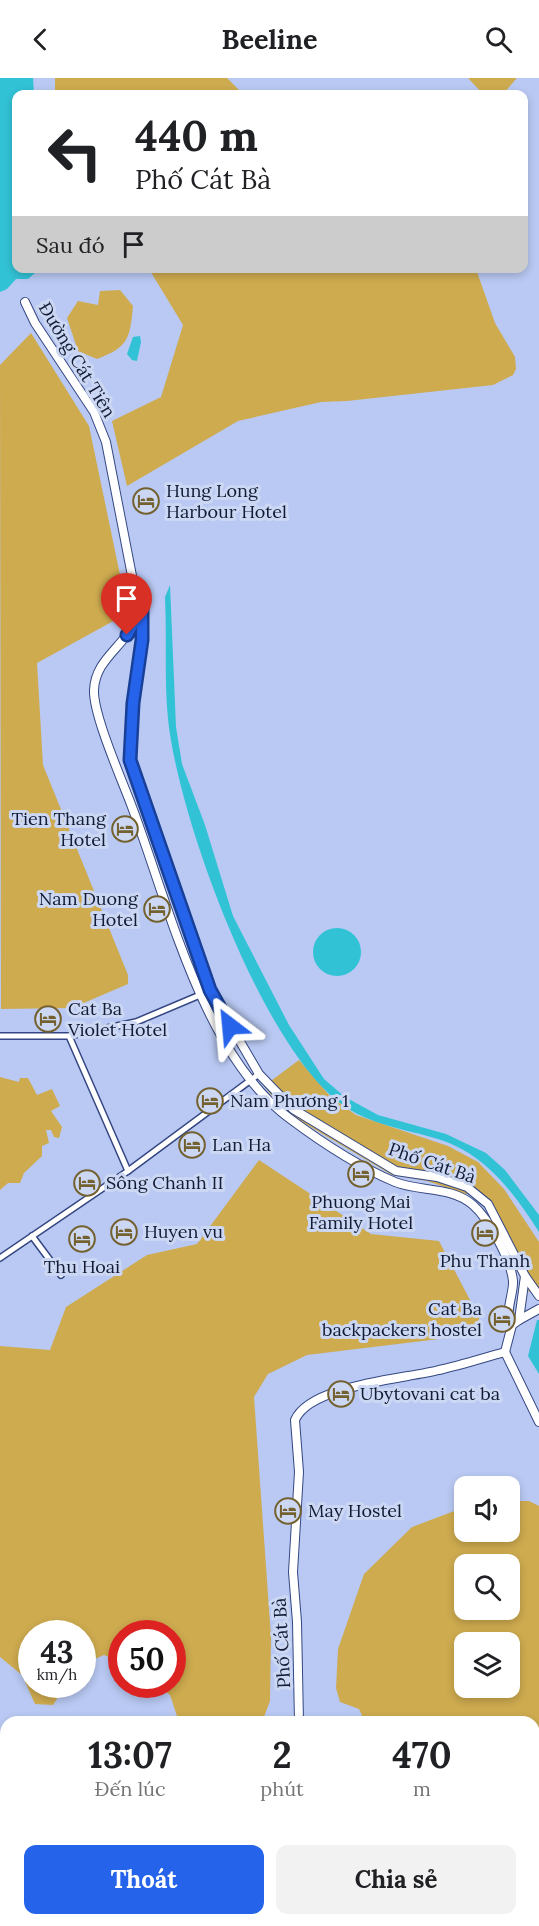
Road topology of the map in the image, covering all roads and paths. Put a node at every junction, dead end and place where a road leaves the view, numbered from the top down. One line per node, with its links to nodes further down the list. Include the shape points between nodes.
1 (26, 302): 2 (main road, Đường Cát Tiên, via 35,323 94,412 106,442 133,581)
2 (142, 608): 3 (main road, Phố Cát Bà, via 130,760); 4 (main road, Phố Cát Bà, via 127,635 99,667 94,692 110,749)
3 (165, 861): 4 (main road); 5 (main road, Phố Cát Bà)
4 (154, 865): 6 (main road, Phố Cát Bà)
5 (210, 990): 6 (main road); 9 (main road, Phố Cát Bà)
6 (200, 995): 8 (street, via 136,1022); 10 (main road, Phố Cát Bà)
7 (0, 1036): 8 (street)
8 (69, 1036): 13 (street)
9 (259, 1074): 10 (street); 11 (main road, Phố Cát Bà, via 293,1109)
10 (249, 1081): 12 (main road, Phố Cát Bà, via 287,1117); 13 (street)
11 (363, 1153): 12 (main road); 14 (main road, Phố Cát Bà, via 396,1171 437,1177)
12 (357, 1162): 15 (main road, Phố Cát Bà, via 396,1182 450,1193)
13 (128, 1171): 16 (street)
14 (477, 1195): 15 (main road); 19 (main road, Phố Cát Bà, via 488,1204)
15 (471, 1203): 20 (main road, Phố Cát Bà, via 500,1246)
16 (32, 1236): 17 (street); 18 (street)
17 (0, 1257)
18 (61, 1275)
19 (525, 1276): 20 (main road); 21 (main road); 23 (main road, Phố Cát Bà)
20 (513, 1280): 23 (main road, Phố Cát Bà, via 508,1318)
21 (539, 1296)
22 (539, 1309): 23 (main road)
23 (516, 1322): 24 (main road, Phố Cát Bà)
24 (505, 1352): 25 (main road); 26 (main road, Phố Cát Bà, via 336,1393 298,1413 293,1572)
25 (539, 1422)
26 (299, 1716)

